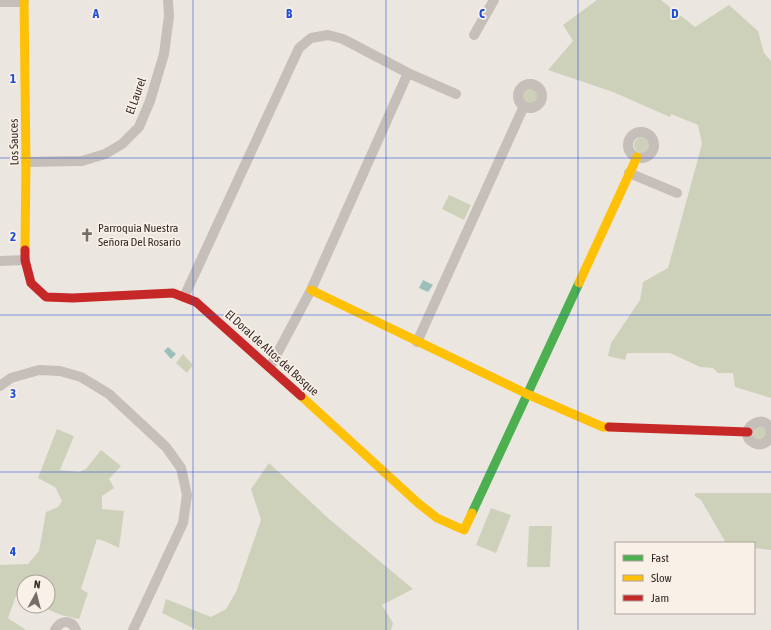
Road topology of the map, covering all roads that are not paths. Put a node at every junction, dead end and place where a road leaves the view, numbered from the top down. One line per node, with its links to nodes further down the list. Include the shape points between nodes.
1 (168, 0): 10 (street, El Laurel, via 169,16 164,54 139,127 122,144 105,154 82,161)
2 (494, 0): 5 (street)
3 (24, 1): 4 (street); 10 (street, Los Sauces)
4 (0, 2)
5 (474, 35)
6 (408, 73): 7 (street); 16 (street); 17 (street, via 343,39 328,36 311,38 299,48)
7 (456, 94)
8 (524, 106): 18 (street)
9 (636, 157): 11 (street)
10 (26, 162): 13 (street, Los Sauces)
11 (629, 173): 12 (street); 21 (street)
12 (677, 193)
13 (25, 260): 14 (street); 15 (street, Los Sauces)
14 (0, 261)
15 (31, 284): 17 (street, El Doral de Altos del Bosque, via 46,297 173,293)
16 (311, 290): 18 (street); 19 (street)
17 (184, 297): 19 (street, El Doral de Altos del Bosque, via 196,302)
18 (417, 342): 21 (street)
19 (270, 367): 21 (street, El Doral de Altos del Bosque, via 418,504 437,518 464,530)
20 (0, 386): 26 (street, via 11,378 39,370 60,371 81,377 109,394 166,447 181,468 187,495 183,523)
21 (527, 394): 22 (street, via 603,427)
22 (748, 432): 23 (street, via 751,425 758,421 766,423); 23 (street, via 755,444 766,443)
23 (771, 433)
24 (55, 630): 25 (street, via 58,625 65,622 72,624)
25 (76, 630)
26 (132, 630)

